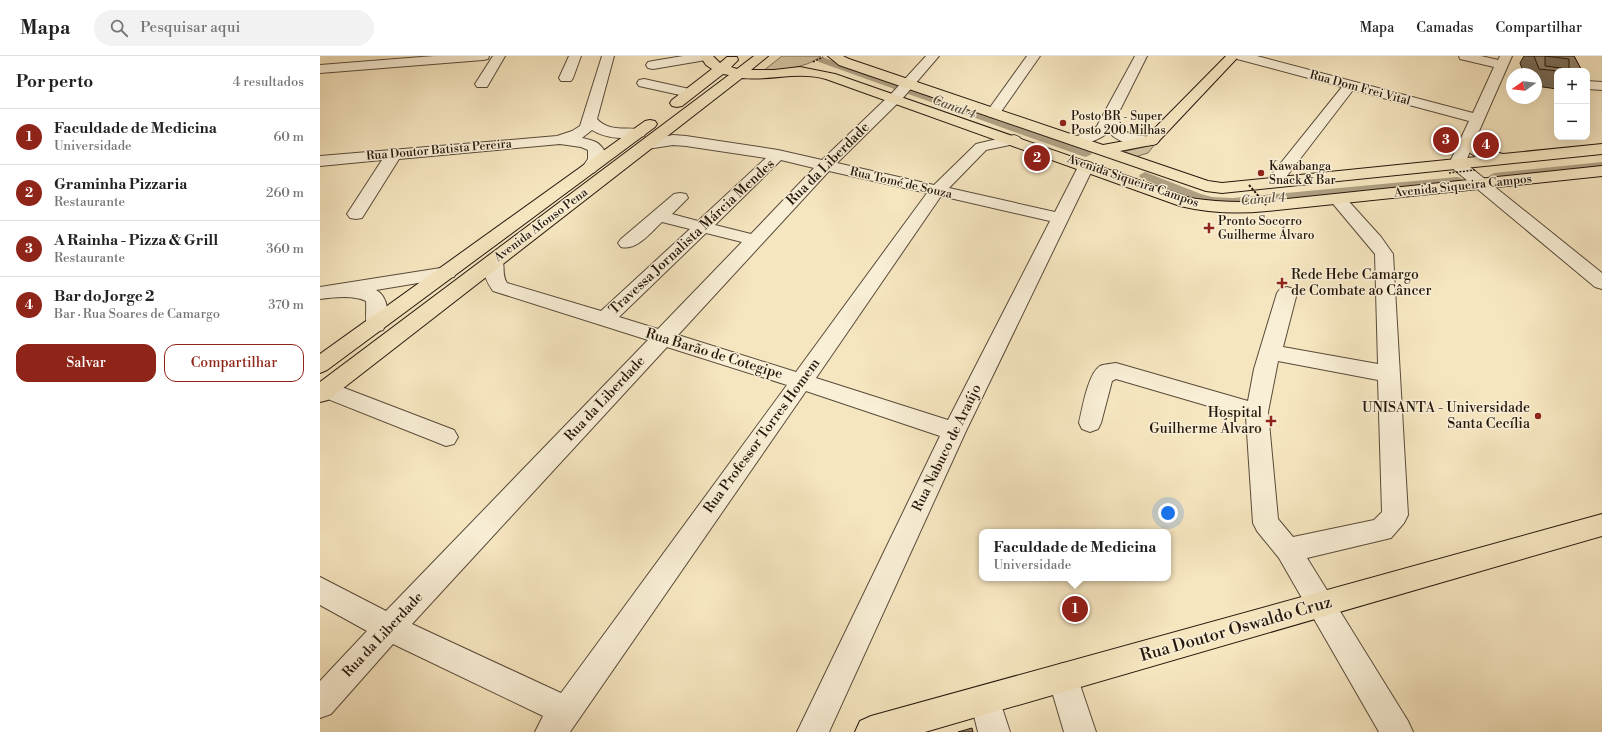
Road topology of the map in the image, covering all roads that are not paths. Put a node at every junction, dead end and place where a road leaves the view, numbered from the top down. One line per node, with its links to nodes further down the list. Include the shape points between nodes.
1 (483, 56): 14 (street)
2 (499, 56): 22 (street)
3 (574, 56): 20 (street)
4 (608, 56): 31 (street)
5 (706, 56): 15 (street); 17 (main road, Avenida Siqueira Campos, via 712,64)
6 (738, 56): 17 (main road, Avenida Afonso Pena)
7 (762, 56): 19 (main road, Avenida Afonso Pena)
8 (834, 56): 26 (main road, Avenida Siqueira Campos)
9 (933, 56): 26 (street, Rua da Liberdade)
10 (1034, 56): 28 (street)
11 (1141, 56): 29 (street)
12 (1242, 56): 24 (street, Rua Dom Frei Vital); 38 (main road); 50 (main road, via 1154,154)
13 (1465, 56): 16 (street)
14 (411, 59): 18 (street)
15 (653, 65)
16 (1505, 67): 30 (street)
17 (721, 68): 19 (main road, Avenida Siqueira Campos); 27 (main road, Avenida Afonso Pena)
18 (320, 69)
19 (740, 73): 26 (main road, Avenida Siqueira Campos, via 773,74 802,71); 34 (main road, Avenida Afonso Pena)
20 (566, 78)
21 (644, 83): 27 (street)
22 (482, 84)
23 (1590, 84): 25 (street)
24 (1350, 85): 30 (street, Rua Dom Frei Vital); 53 (street)
25 (1602, 86)
26 (893, 88): 28 (main road, Avenida Siqueira Campos); 32 (main road, Avenida Siqueira Campos); 48 (street, Rua da Liberdade)
27 (690, 93): 34 (main road, Avenida Afonso Pena)
28 (993, 113): 37 (main road, Avenida Siqueira Campos)
29 (1111, 114): 37 (street, via 1099,132); 38 (street, via 1112,128 1115,132 1131,139)
30 (1478, 119): 39 (street)
31 (590, 120): 33 (street, via 598,129); 35 (street, Rua Doutor Batista Pereira, via 584,130)
32 (985, 130): 36 (main road, Avenida Siqueira Campos); 41 (street)
33 (615, 133): 34 (street); 40 (street, via 599,137)
34 (643, 139): 44 (street, Rua Tomé de Souza, via 686,141); 49 (main road, Avenida Afonso Pena, via 622,144); 63 (main road, Avenida Afonso Pena)
35 (558, 140): 40 (street, Rua Doutor Batista Pereira); 43 (street, Rua Doutor Batista Pereira)
36 (1014, 140): 41 (street); 45 (main road, Avenida Siqueira Campos)
37 (1075, 141): 45 (main road, Avenida Siqueira Campos)
38 (1150, 141): 45 (main road)
39 (1468, 142): 46 (main road, via 1483,155); 52 (street)
40 (593, 145): 49 (street, via 597,157)
41 (981, 147): 54 (street, Rua Professor Torres Homem)
42 (1602, 149): 46 (main road)
43 (394, 154): 47 (street, Rua Doutor Batista Pereira); 57 (street)
44 (778, 155): 48 (street, Rua Tomé de Souza); 60 (street, Travessa Jornalista Márcia Mendes)
45 (1094, 158): 50 (main road, Avenida Siqueira Campos); 50 (main road, Avenida Siqueira Campos); 59 (street, Rua Nabuco de Araújo)
46 (1506, 159): 52 (main road)
47 (320, 161)
48 (825, 166): 54 (street, Rua Tomé de Souza); 61 (street, Rua da Liberdade)
49 (589, 169): 64 (main road, Avenida Afonso Pena)
50 (1126, 170): 53 (main road, via 1222,188); 56 (main road, Avenida Siqueira Campos, via 1186,202 1208,206 1234,209)
51 (1602, 171): 52 (main road, Avenida Siqueira Campos)
52 (1466, 173): 53 (main road); 56 (main road, Avenida Siqueira Campos); 65 (street)
53 (1274, 182)
54 (937, 191): 59 (street, Rua Tomé de Souza); 74 (street, Rua Professor Torres Homem)
55 (680, 198): 58 (street)
56 (1337, 199): 73 (street, via 1376,241 1384,254)
57 (356, 214)
58 (659, 216): 60 (street); 62 (street)
59 (1060, 218): 78 (street, Rua Nabuco de Araújo)
60 (703, 227): 61 (street); 68 (street, Travessa Jornalista Márcia Mendes)
61 (754, 240): 70 (street, Rua da Liberdade)
62 (627, 243)
63 (494, 261): 68 (street, Rua Barão de Cotegipe, via 492,273 500,287); 75 (main road, Avenida Afonso Pena)
64 (447, 273): 66 (street); 69 (main road, Avenida Afonso Pena)
65 (1602, 283)
66 (328, 292): 69 (street, via 366,293 375,298)
67 (1287, 293): 71 (street)
68 (605, 319): 70 (street, Rua Barão de Cotegipe)
69 (376, 325): 72 (main road, Avenida Afonso Pena)
70 (664, 338): 74 (street, Rua Barão de Cotegipe); 84 (street, Rua da Liberdade)
71 (1271, 352): 73 (street); 76 (street)
72 (320, 366)
73 (1389, 374): 81 (street, via 1395,515 1382,530)
74 (801, 381): 78 (street, Rua Barão de Cotegipe); 88 (street, Rua Professor Torres Homem)
75 (323, 391): 79 (street)
76 (1257, 412): 77 (street, via 1116,371 1107,372 1102,378); 81 (street, via 1266,523)
77 (1090, 423)
78 (954, 431): 89 (street, Rua Nabuco de Araújo)
79 (446, 437)
80 (1602, 525): 83 (main road, Rua Doutor Oswaldo Cruz)
81 (1288, 550): 83 (street)
82 (320, 590): 84 (street)
83 (1320, 605): 85 (main road, Rua Doutor Oswaldo Cruz); 93 (street)
84 (389, 628): 87 (street, Rua da Liberdade); 88 (street)
85 (1063, 678): 86 (main road, Rua Doutor Oswaldo Cruz); 92 (street)
86 (985, 700): 90 (main road, Rua Doutor Oswaldo Cruz); 91 (street)
87 (320, 703)
88 (558, 722)
89 (812, 732)
90 (871, 732)
91 (994, 732)
92 (1080, 732)
93 (1397, 732)

